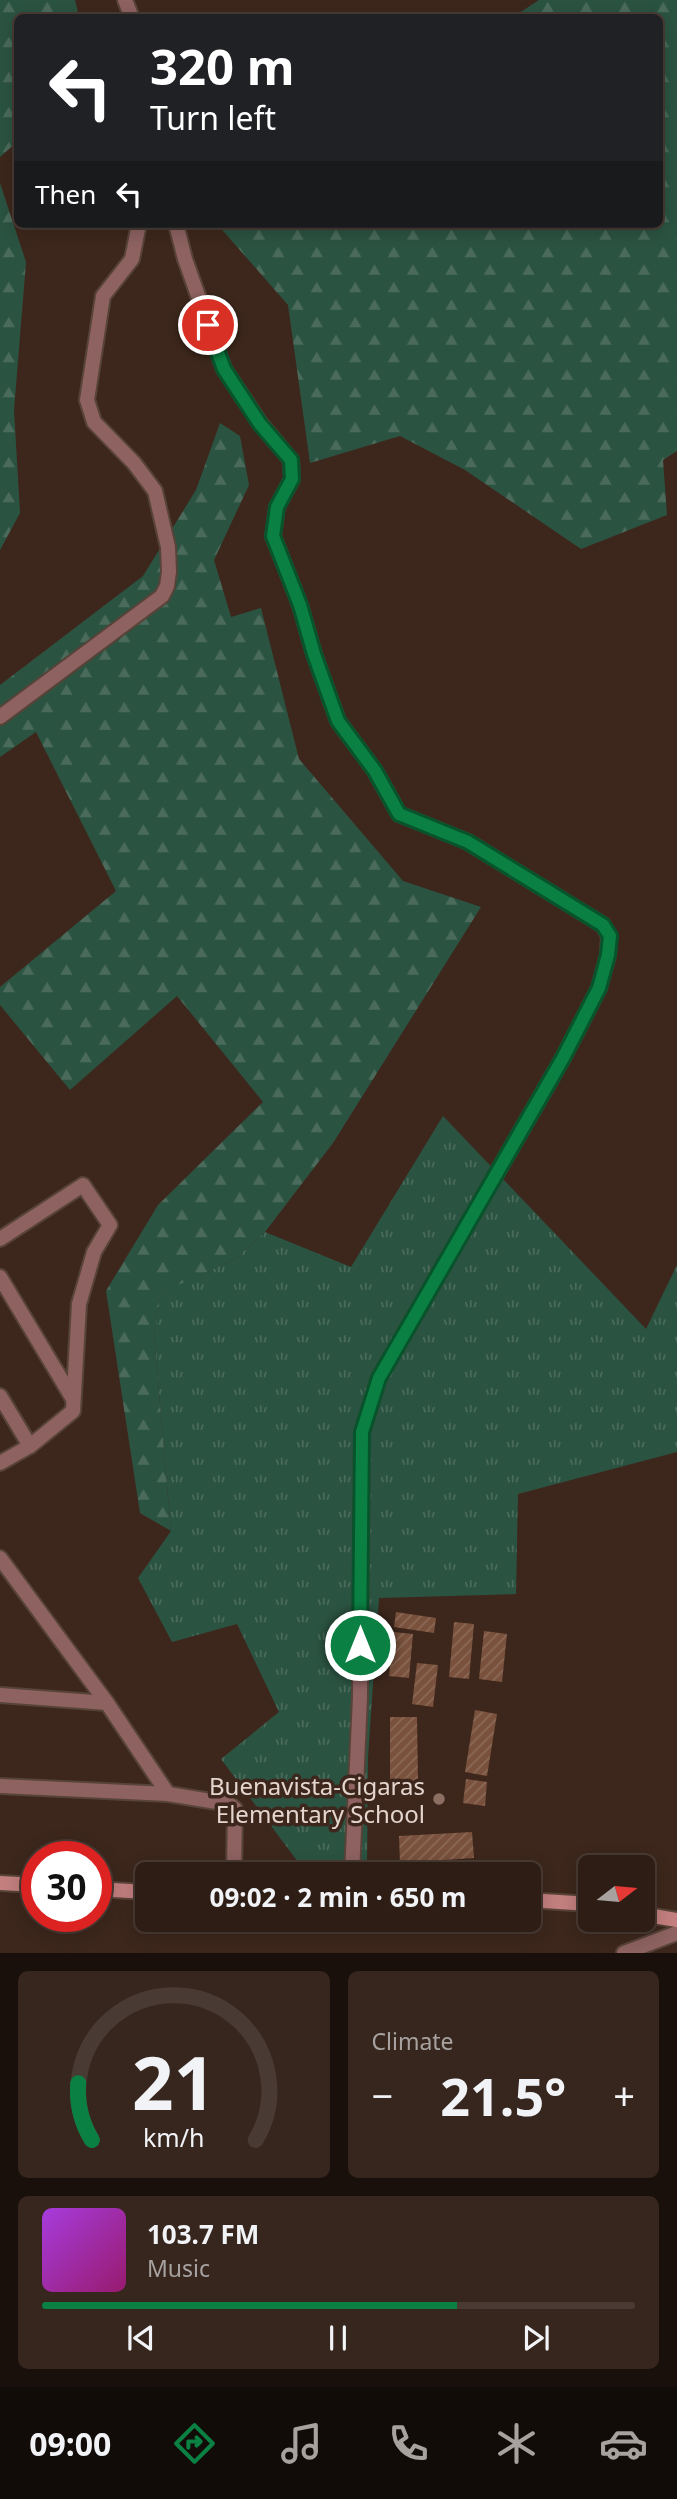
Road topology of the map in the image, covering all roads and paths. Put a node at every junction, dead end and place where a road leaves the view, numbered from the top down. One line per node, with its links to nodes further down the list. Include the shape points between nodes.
1 (138, 228): 3 (street, via 132,259 103,296 87,400 94,422 155,491 168,547 167,586 162,596)
2 (177, 228): 16 (street, via 224,369 260,424 291,460 292,479 277,507 273,536 338,721 375,771 399,814 468,842 603,925 610,936 599,988 391,1354 362,1432)
3 (0, 717)
4 (0, 1239): 7 (street, via 83,1185 110,1225 94,1252 79,1304)
5 (0, 1277): 7 (street)
6 (0, 1396): 8 (street)
7 (73, 1399): 8 (street, via 72,1410)
8 (30, 1446): 9 (street)
9 (0, 1463)
10 (0, 1558): 12 (street)
11 (0, 1695): 12 (street)
12 (107, 1703): 14 (street)
13 (0, 1786): 14 (street)
14 (168, 1794): 15 (street, via 229,1804 235,1809)
15 (234, 1862)
16 (352, 1862)
17 (0, 1883): 18 (main road)
18 (21, 1884)
19 (112, 1890): 20 (main road)
20 (135, 1891)
21 (541, 1901): 22 (main road)
22 (578, 1903)
23 (655, 1916): 24 (main road)
24 (677, 1920)
25 (677, 1933): 26 (street)
26 (624, 1953)

